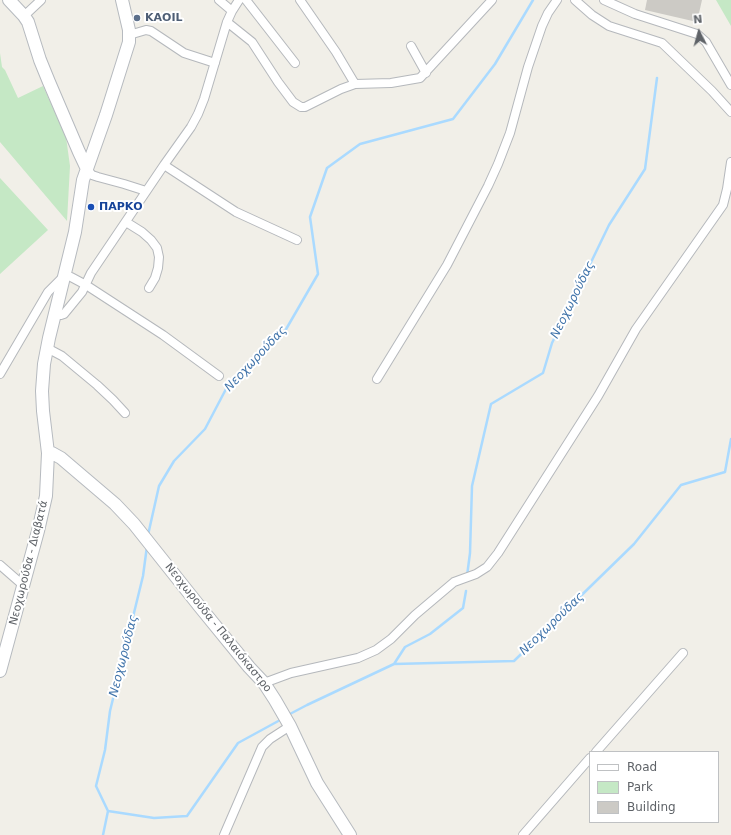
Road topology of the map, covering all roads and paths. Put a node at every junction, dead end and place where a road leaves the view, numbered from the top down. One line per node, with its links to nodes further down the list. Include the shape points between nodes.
1 (9, 0): 13 (street)
2 (41, 0): 13 (street)
3 (122, 0): 15 (street)
4 (219, 0): 12 (street)
5 (239, 0): 12 (street)
6 (246, 0): 18 (street)
7 (300, 0): 20 (street)
8 (492, 0): 19 (street)
9 (557, 0): 37 (street, via 548,12 535,43 510,133 491,179 450,260)
10 (575, 0): 22 (street, via 609,26 662,44)
11 (604, 0): 21 (street, via 635,14 697,34 706,42)
12 (232, 11): 14 (street)
13 (24, 16): 25 (street, via 32,30 49,82)
14 (227, 22): 17 (street); 20 (street, via 252,42 293,102 301,107 308,107)
15 (129, 35): 17 (street, via 151,31 184,53); 25 (street, Νεοχωρούδα - Διαβατά, via 115,88)
16 (412, 46): 19 (street)
17 (215, 63): 24 (street, via 195,120)
18 (295, 63)
19 (426, 73): 20 (street, via 420,78 391,83)
20 (355, 84)
21 (731, 85)
22 (731, 112)
23 (731, 162): 44 (street, via 723,206 636,330 594,403 487,567 454,582 376,650 358,658 291,672)
24 (164, 165): 26 (street); 28 (street, via 236,212)
25 (88, 169): 26 (street, via 94,176); 29 (street, Νεοχωρούδα - Διαβατά, via 82,184)
26 (146, 192): 27 (street)
27 (126, 222): 30 (street, via 91,273); 31 (street, via 142,232 157,248 158,268)
28 (297, 240)
29 (65, 275): 30 (street); 32 (street, Νεοχωρούδα - Διαβατά); 34 (street, via 48,292)
30 (86, 285): 32 (street, via 64,314); 36 (street)
31 (149, 288)
32 (55, 315): 33 (street, Νεοχωρούδα - Διαβατά)
33 (47, 348): 38 (street, via 97,385); 39 (street, Νεοχωρούδα - Διαβατά, via 42,400)
34 (2, 364): 35 (street)
35 (0, 374)
36 (219, 376)
37 (377, 379)
38 (125, 413)
39 (48, 453): 41 (street, Νεοχωρούδα - Διαβατά, via 44,506); 44 (street, Νεοχωρούδα - Παλαιόκαστρο, via 61,458 115,504 134,524)
40 (0, 565): 41 (street)
41 (24, 586): 43 (street, Νεοχωρούδα - Διαβατά)
42 (683, 653): 46 (street)
43 (0, 671)
44 (264, 683): 45 (street, Νεοχωρούδα - Παλαιόκαστρο)
45 (290, 726): 48 (street, via 270,739 259,752); 49 (street, Νεοχωρούδα - Παλαιόκαστρο, via 317,784)
46 (597, 751)
47 (589, 759): 50 (street)
48 (224, 835)
49 (350, 835)
50 (523, 835)

